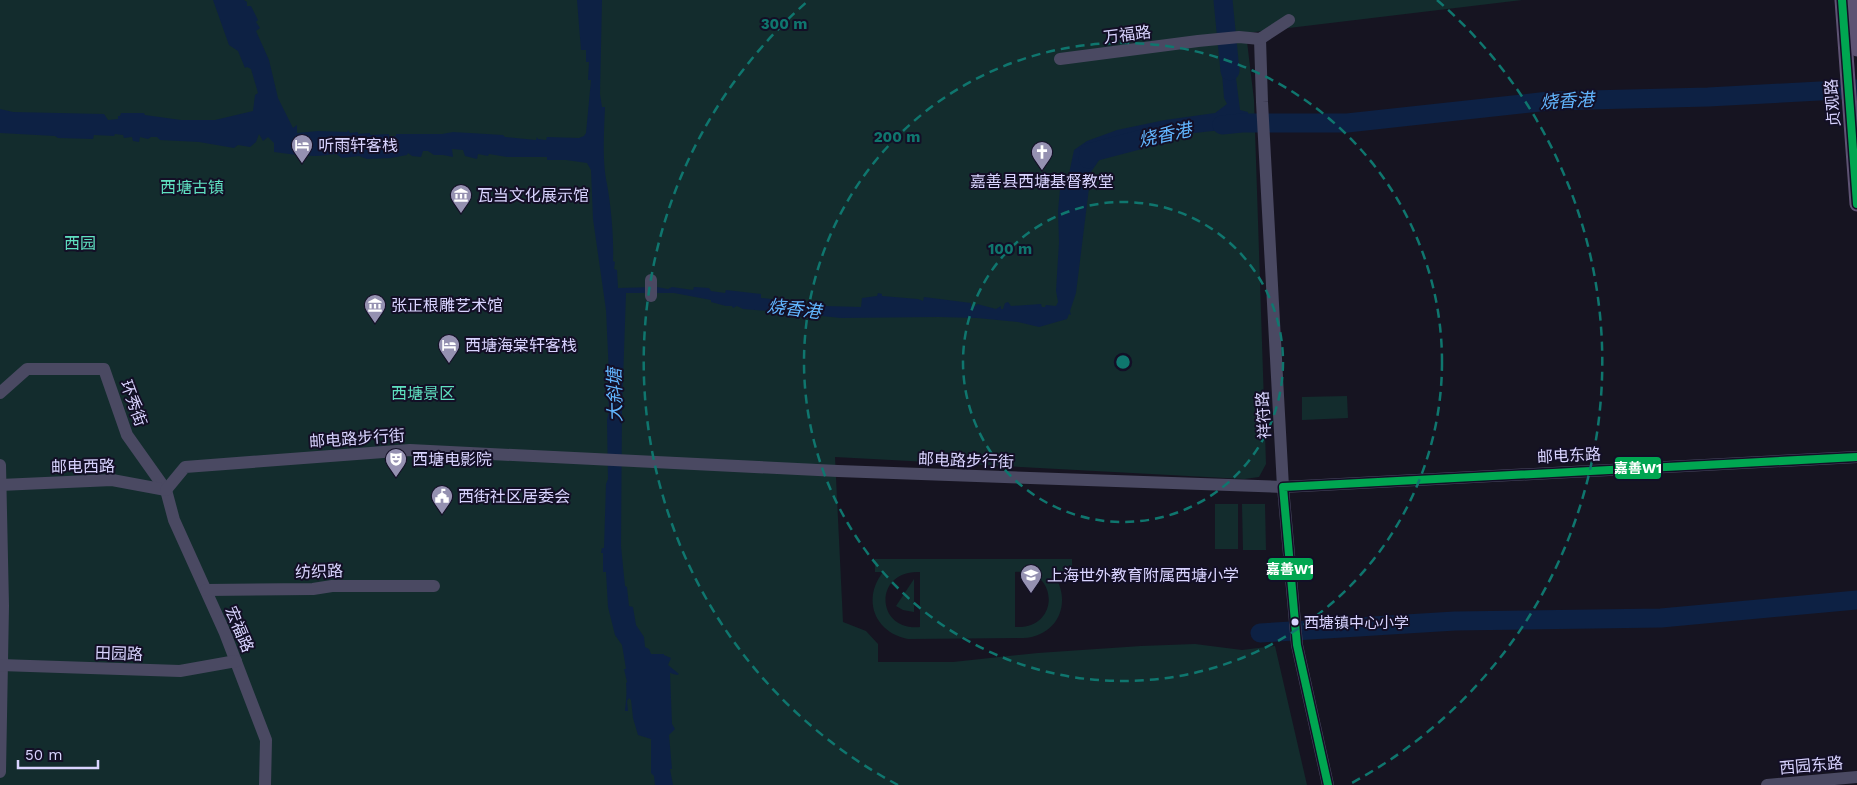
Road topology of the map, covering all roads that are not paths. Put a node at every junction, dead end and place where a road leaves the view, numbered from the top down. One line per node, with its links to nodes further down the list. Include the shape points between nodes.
1 (1842, 0): 7 (main road, 贞观路)
2 (1853, 0): 5 (main road)
3 (1289, 20): 4 (street)
4 (1260, 39): 6 (street, 万福路, via 1239,37 1198,41); 14 (street, 祥符路)
5 (1857, 49)
6 (1060, 59)
7 (1857, 204)
8 (651, 280): 9 (street)
9 (651, 296)
10 (0, 393): 15 (street, 环秀街, via 27,368 104,369 127,435)
11 (1857, 457): 14 (street, 邮电东路)
12 (0, 465): 13 (street)
13 (1, 485): 15 (street, 邮电西路, via 112,480); 19 (street)
14 (1283, 486): 15 (street, 邮电路步行街, via 838,472 410,450 185,467); 23 (street, 祥符路, via 1297,645)
15 (166, 490): 17 (street, 宏福路, via 174,520)
16 (434, 586): 17 (street, 纺织路)
17 (206, 590): 18 (street, 宏福路)
18 (236, 661): 19 (street, 田园路, via 180,671); 22 (street, 宏福路, via 266,740)
19 (1, 666): 20 (street)
20 (0, 772)
21 (1857, 777): 24 (street, 西园东路)
22 (265, 785)
23 (1328, 785)
24 (1767, 785)

